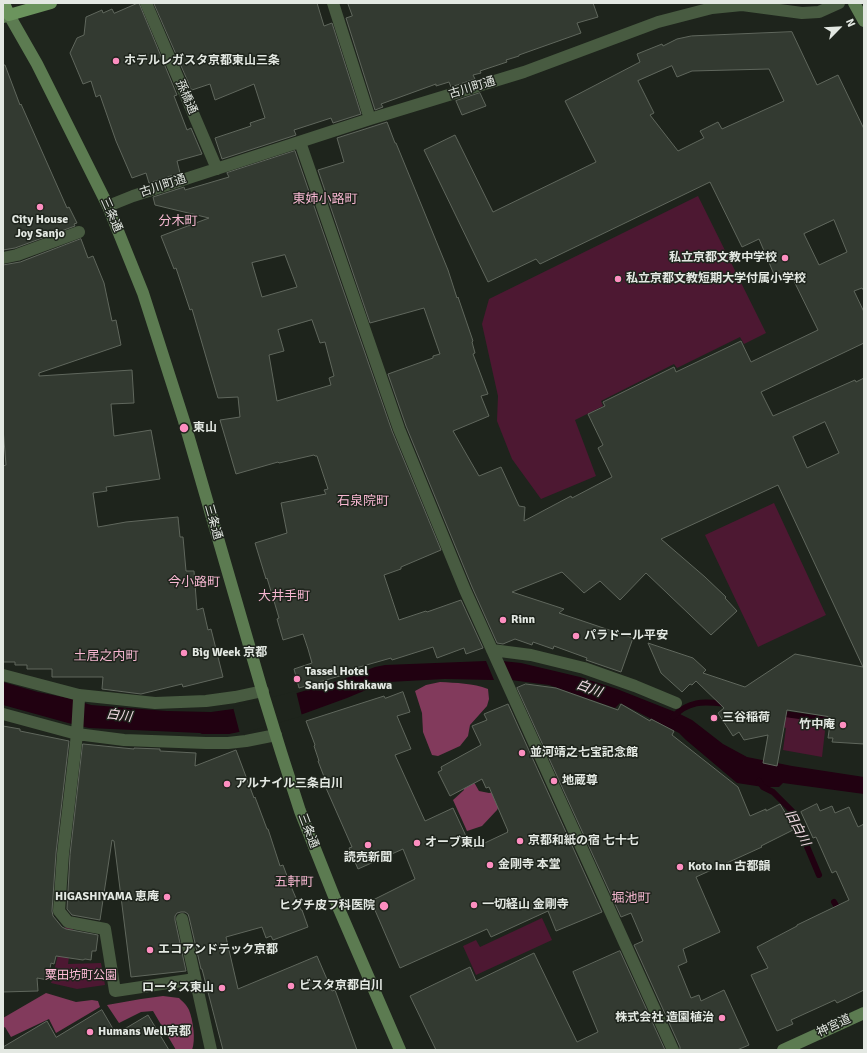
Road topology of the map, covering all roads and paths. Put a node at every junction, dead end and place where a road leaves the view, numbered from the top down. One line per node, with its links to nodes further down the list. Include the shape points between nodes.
1 (4, 3): 8 (main road, 三条通)
2 (51, 3): 8 (main road)
3 (146, 3): 12 (street, 孫橋通)
4 (333, 3): 10 (street)
5 (839, 3): 7 (street, 古川町通, via 819,12 802,13 742,5)
6 (854, 3): 9 (main road)
7 (712, 5): 10 (street, 古川町通, via 658,22 524,72)
8 (6, 16): 13 (main road, 三条通, via 37,64)
9 (864, 21)
10 (370, 119): 11 (street, 古川町通)
11 (300, 142): 12 (street, 古川町通); 16 (street, via 399,429)
12 (217, 169): 13 (street, 古川町通)
13 (108, 206): 18 (main road, 三条通, via 143,292 184,420)
14 (80, 232): 15 (street)
15 (3, 258)
16 (494, 654): 20 (street, via 531,654 584,668); 30 (street)
17 (3, 675): 18 (street, via 79,695 156,703 206,701)
18 (263, 694): 22 (main road, 三条通)
19 (79, 699): 23 (street)
20 (676, 703)
21 (3, 714): 23 (street)
22 (274, 730): 23 (street, via 246,741 206,744 124,740); 29 (main road, 三条通, via 300,811)
23 (77, 731): 25 (street, via 59,911 68,922 105,929 114,991)
24 (182, 919): 25 (street)
25 (195, 979): 28 (street)
26 (864, 1013): 27 (main road, 神宮道)
27 (787, 1049)
28 (211, 1050)
29 (400, 1050)
30 (673, 1050)

